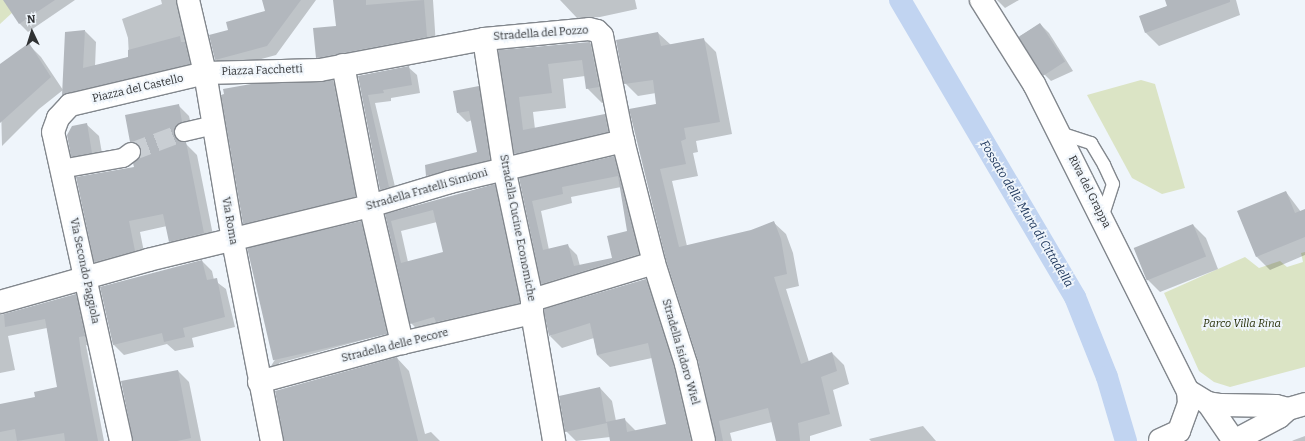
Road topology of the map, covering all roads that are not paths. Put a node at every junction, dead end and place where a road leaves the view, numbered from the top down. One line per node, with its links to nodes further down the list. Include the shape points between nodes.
1 (188, 0): 6 (street, Via Roma)
2 (981, 0): 22 (street, Riva del Grappa, via 1034,84 1060,133)
3 (484, 39): 4 (street, Stradella del Pozzo); 10 (street, Stradella del Pozzo, via 597,31 602,36); 12 (street, Stradella Cucine Economiche)
4 (343, 65): 5 (street, Stradella del Pozzo); 14 (street)
5 (320, 70): 6 (street, Piazza Facchetti)
6 (205, 73): 7 (street, Piazza del Castello); 8 (street, Via Roma)
7 (70, 105): 13 (street, Via Secondo Paggiola, via 58,118 53,132)
8 (214, 125): 9 (street); 15 (street, Via Roma)
9 (184, 132)
10 (622, 141): 12 (street, Stradella Fratelli Simioni); 16 (street, Stradella del Pozzo)
11 (132, 152): 13 (street, via 123,158)
12 (504, 168): 14 (street, Stradella Fratelli Simioni); 19 (street, Stradella Cucine Economiche)
13 (61, 169): 17 (street, Via Secondo Paggiola)
14 (370, 206): 15 (street, Stradella Fratelli Simioni); 20 (street)
15 (233, 241): 17 (street, Stradella Fratelli Simioni, via 148,260); 21 (street, Via Roma)
16 (654, 263): 19 (street, Stradella delle Pecore); 28 (street, Stradella Isidoro Wiel, via 686,364)
17 (86, 278): 18 (street, Stradella Fratelli Simioni); 25 (street, Via Secondo Paggiola)
18 (0, 302)
19 (532, 306): 20 (street, Stradella delle Pecore); 27 (street, Stradella Cucine Economiche)
20 (402, 343): 21 (street, Stradella delle Pecore)
21 (259, 382): 26 (street, Via Roma)
22 (1188, 391): 23 (street); 29 (street, via 1189,404 1179,431)
23 (1208, 403): 24 (street, via 1241,407); 30 (street)
24 (1297, 407): 30 (street)
25 (121, 441)
26 (272, 441)
27 (554, 441)
28 (704, 441)
29 (1166, 441)
30 (1234, 441)

